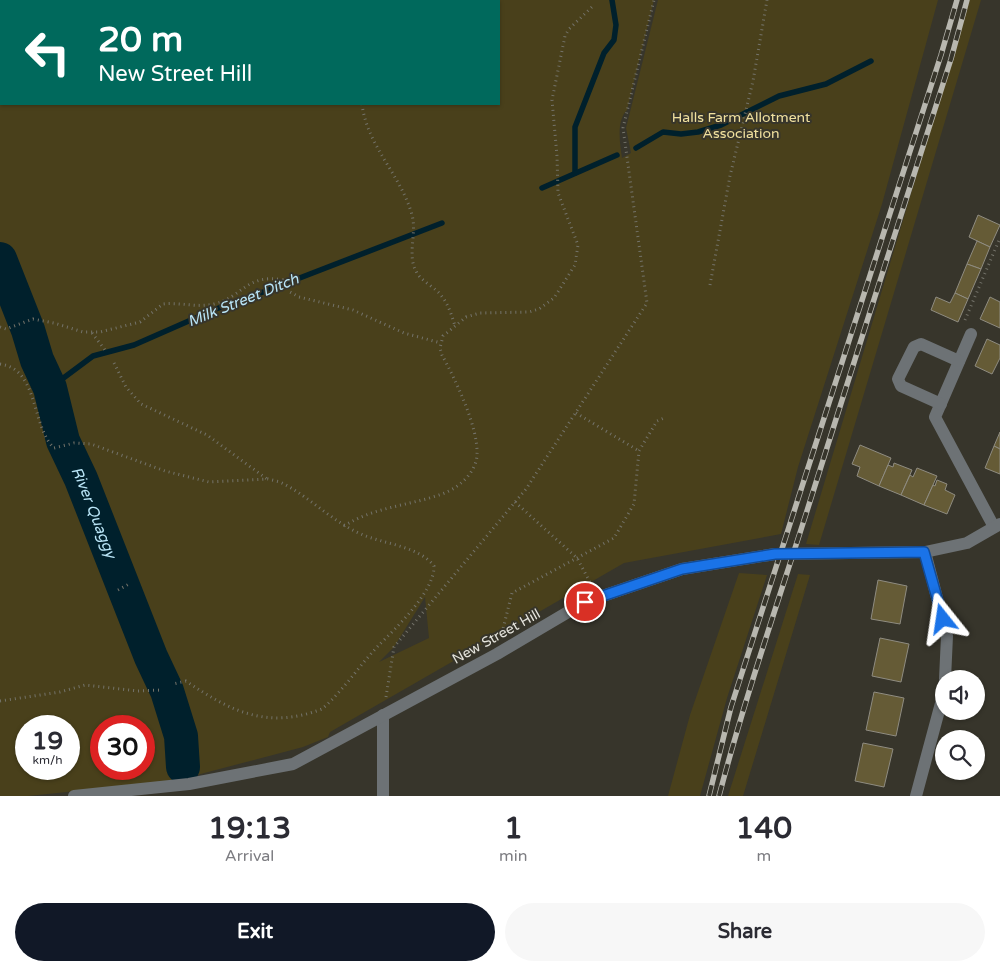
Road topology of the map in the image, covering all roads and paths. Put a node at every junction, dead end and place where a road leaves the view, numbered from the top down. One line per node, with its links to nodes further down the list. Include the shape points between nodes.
1 (654, 0): 17 (path, via 623,128 648,303)
2 (767, 0): 6 (path)
3 (594, 5): 7 (path, via 565,36 552,100 558,193 578,245 575,265 554,298 539,310 472,314)
4 (362, 105): 7 (path, via 368,132 412,214 414,269 444,298)
5 (1000, 238): 10 (path, via 965,320)
6 (710, 285)
7 (455, 326): 11 (path, via 443,336)
8 (0, 327): 9 (path, via 6,329 33,319)
9 (91, 333): 11 (path, via 140,322 163,304 211,305 255,281 268,278 283,280 290,292 310,300 353,310 404,333); 12 (path)
10 (971, 334): 13 (street)
11 (441, 343): 23 (path, via 442,355 461,394 476,443 475,464 451,491 360,516)
12 (105, 350)
13 (959, 361): 16 (street); 16 (street, via 921,344 914,347 898,379 901,386)
14 (114, 363): 20 (path, via 126,387 141,404 207,436)
15 (0, 364): 20 (path, via 20,374 46,441 54,448 74,443 91,444 204,481)
16 (941, 404): 22 (street, via 935,417)
17 (576, 413): 19 (path); 21 (path)
18 (664, 418): 19 (path, via 657,421)
19 (638, 451): 25 (path, via 634,504 614,538)
20 (267, 479): 23 (path, via 291,487)
21 (515, 502): 25 (path); 34 (path, via 394,647)
22 (997, 525): 24 (street, New Street Hill, via 967,543)
23 (344, 526): 31 (path, via 374,540 420,554 429,559 435,569 404,620 328,703 310,713 271,718 234,711 186,681)
24 (924, 552): 28 (street, New Street Hill, via 775,554 682,569); 30 (street, via 947,636)
25 (577, 558): 28 (path); 29 (path, via 512,593)
26 (129, 584): 27 (path)
27 (118, 590)
28 (599, 597): 29 (street, New Street Hill)
29 (497, 654): 34 (street, New Street Hill)
30 (945, 670)
31 (173, 684)
32 (161, 690): 33 (path, via 138,691 85,685)
33 (0, 702)
34 (383, 715): 36 (street, New Street Hill, via 293,764 189,784); 37 (street)
35 (936, 720): 38 (street)
36 (74, 796)
37 (383, 796)
38 (916, 796)

